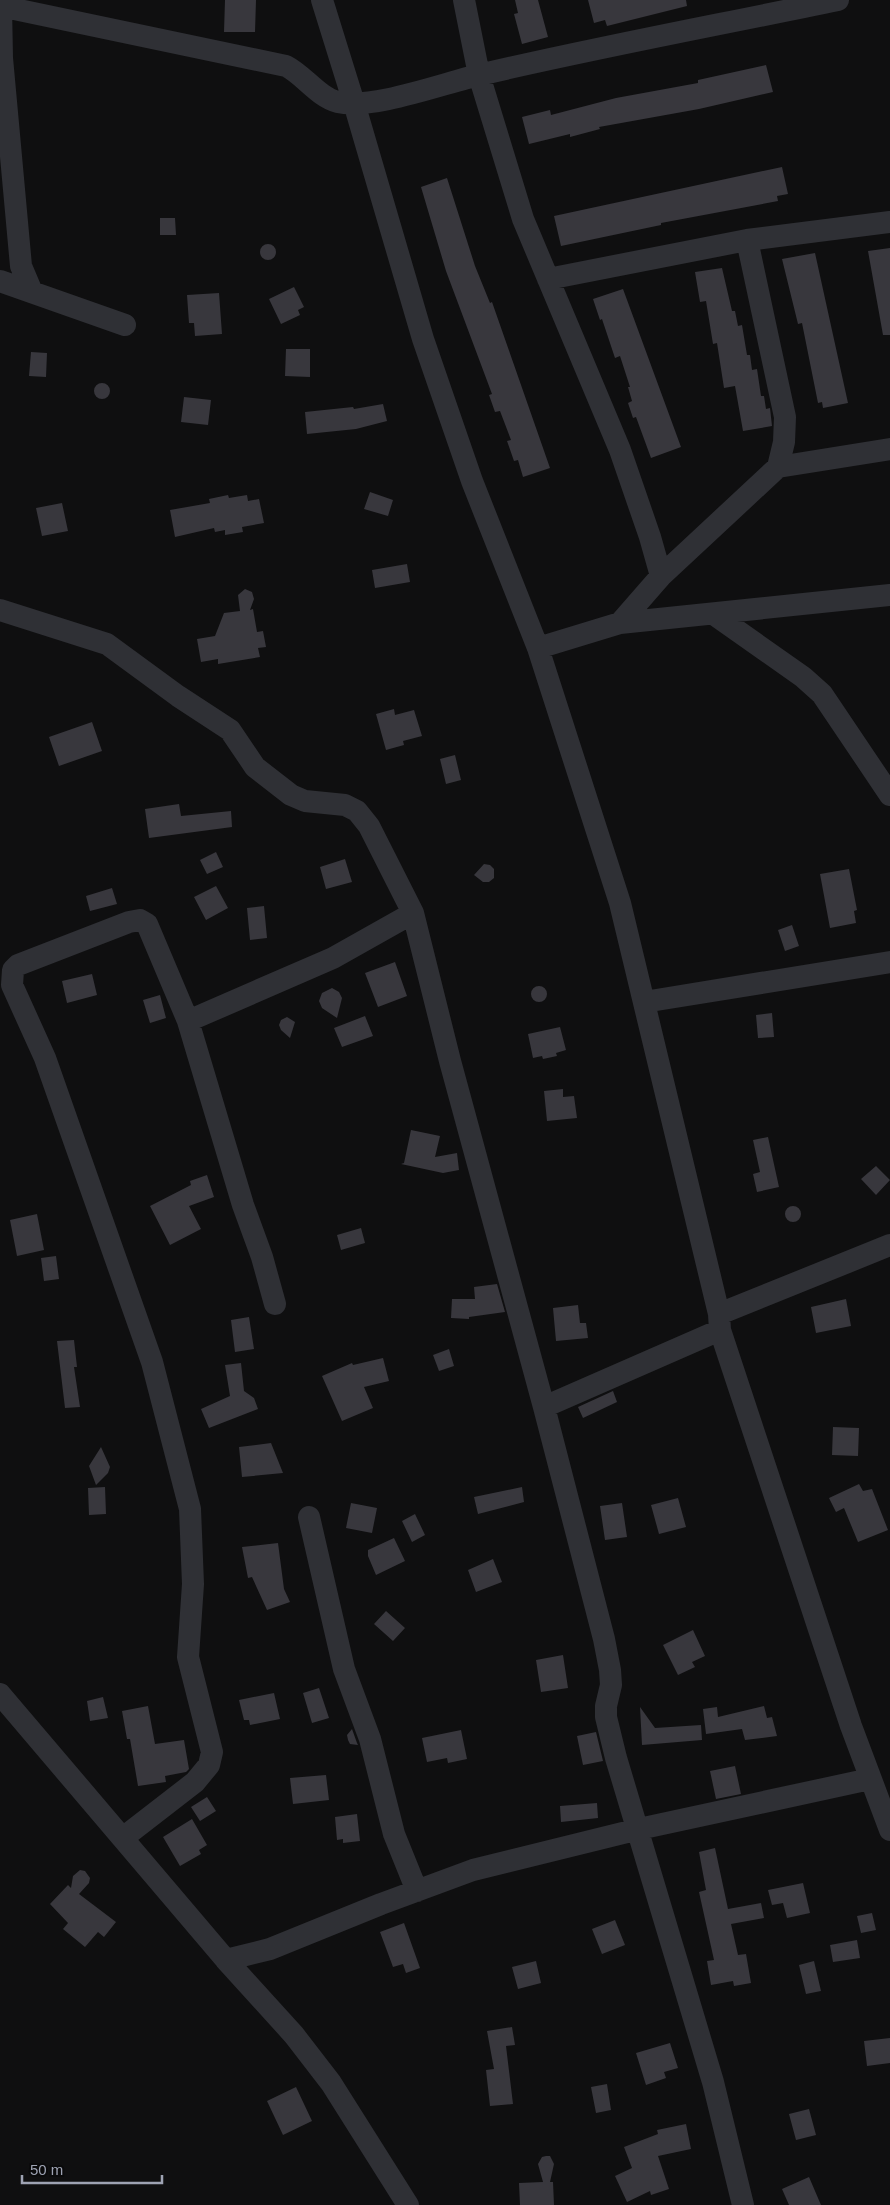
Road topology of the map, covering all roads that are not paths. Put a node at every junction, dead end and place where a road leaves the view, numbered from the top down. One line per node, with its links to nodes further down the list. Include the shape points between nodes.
1 (322, 0): 6 (street)
2 (464, 0): 5 (street)
3 (838, 0): 5 (street)
4 (1, 6): 6 (street, via 286,66 325,95 338,102); 11 (street, via 2,58 21,266)
5 (479, 75): 6 (street); 9 (street, via 523,219)
6 (354, 103): 20 (street, via 423,339 472,481)
7 (890, 222): 8 (street)
8 (747, 240): 9 (street); 14 (street, via 785,417)
9 (548, 279): 15 (street, via 620,450)
10 (0, 281): 11 (street)
11 (32, 292): 12 (street)
12 (125, 325)
13 (890, 449): 14 (street)
14 (778, 467): 15 (street)
15 (661, 576): 19 (street)
16 (890, 595): 18 (street)
17 (0, 610): 22 (street, via 107,644 230,730 256,767 291,795 305,801 345,804 357,811)
18 (715, 615): 19 (street); 21 (street, via 822,694)
19 (620, 623): 20 (street)
20 (538, 648): 24 (street, via 620,903)
21 (890, 795)
22 (413, 913): 25 (street, via 333,958); 29 (street)
23 (890, 962): 24 (street)
24 (644, 1002): 28 (street)
25 (188, 1021): 27 (street); 35 (street, via 151,930 140,920 26,962 13,970 12,985 46,1058 152,1362 190,1509 193,1584 188,1658 212,1752 209,1764 194,1782)
26 (890, 1245): 28 (street)
27 (275, 1304)
28 (720, 1322): 29 (street); 32 (street)
29 (544, 1407): 33 (street, via 610,1670 606,1717)
30 (309, 1517): 36 (street, via 344,1669 370,1739 394,1834)
31 (0, 1694): 35 (street)
32 (870, 1779): 33 (street); 34 (street)
33 (639, 1829): 36 (street, via 473,1870); 39 (street, via 713,2082)
34 (890, 1830)
35 (124, 1837): 37 (street)
36 (417, 1891): 37 (street, via 270,1949)
37 (226, 1960): 38 (street, via 294,2035 331,2083)
38 (408, 2205)
39 (742, 2205)

